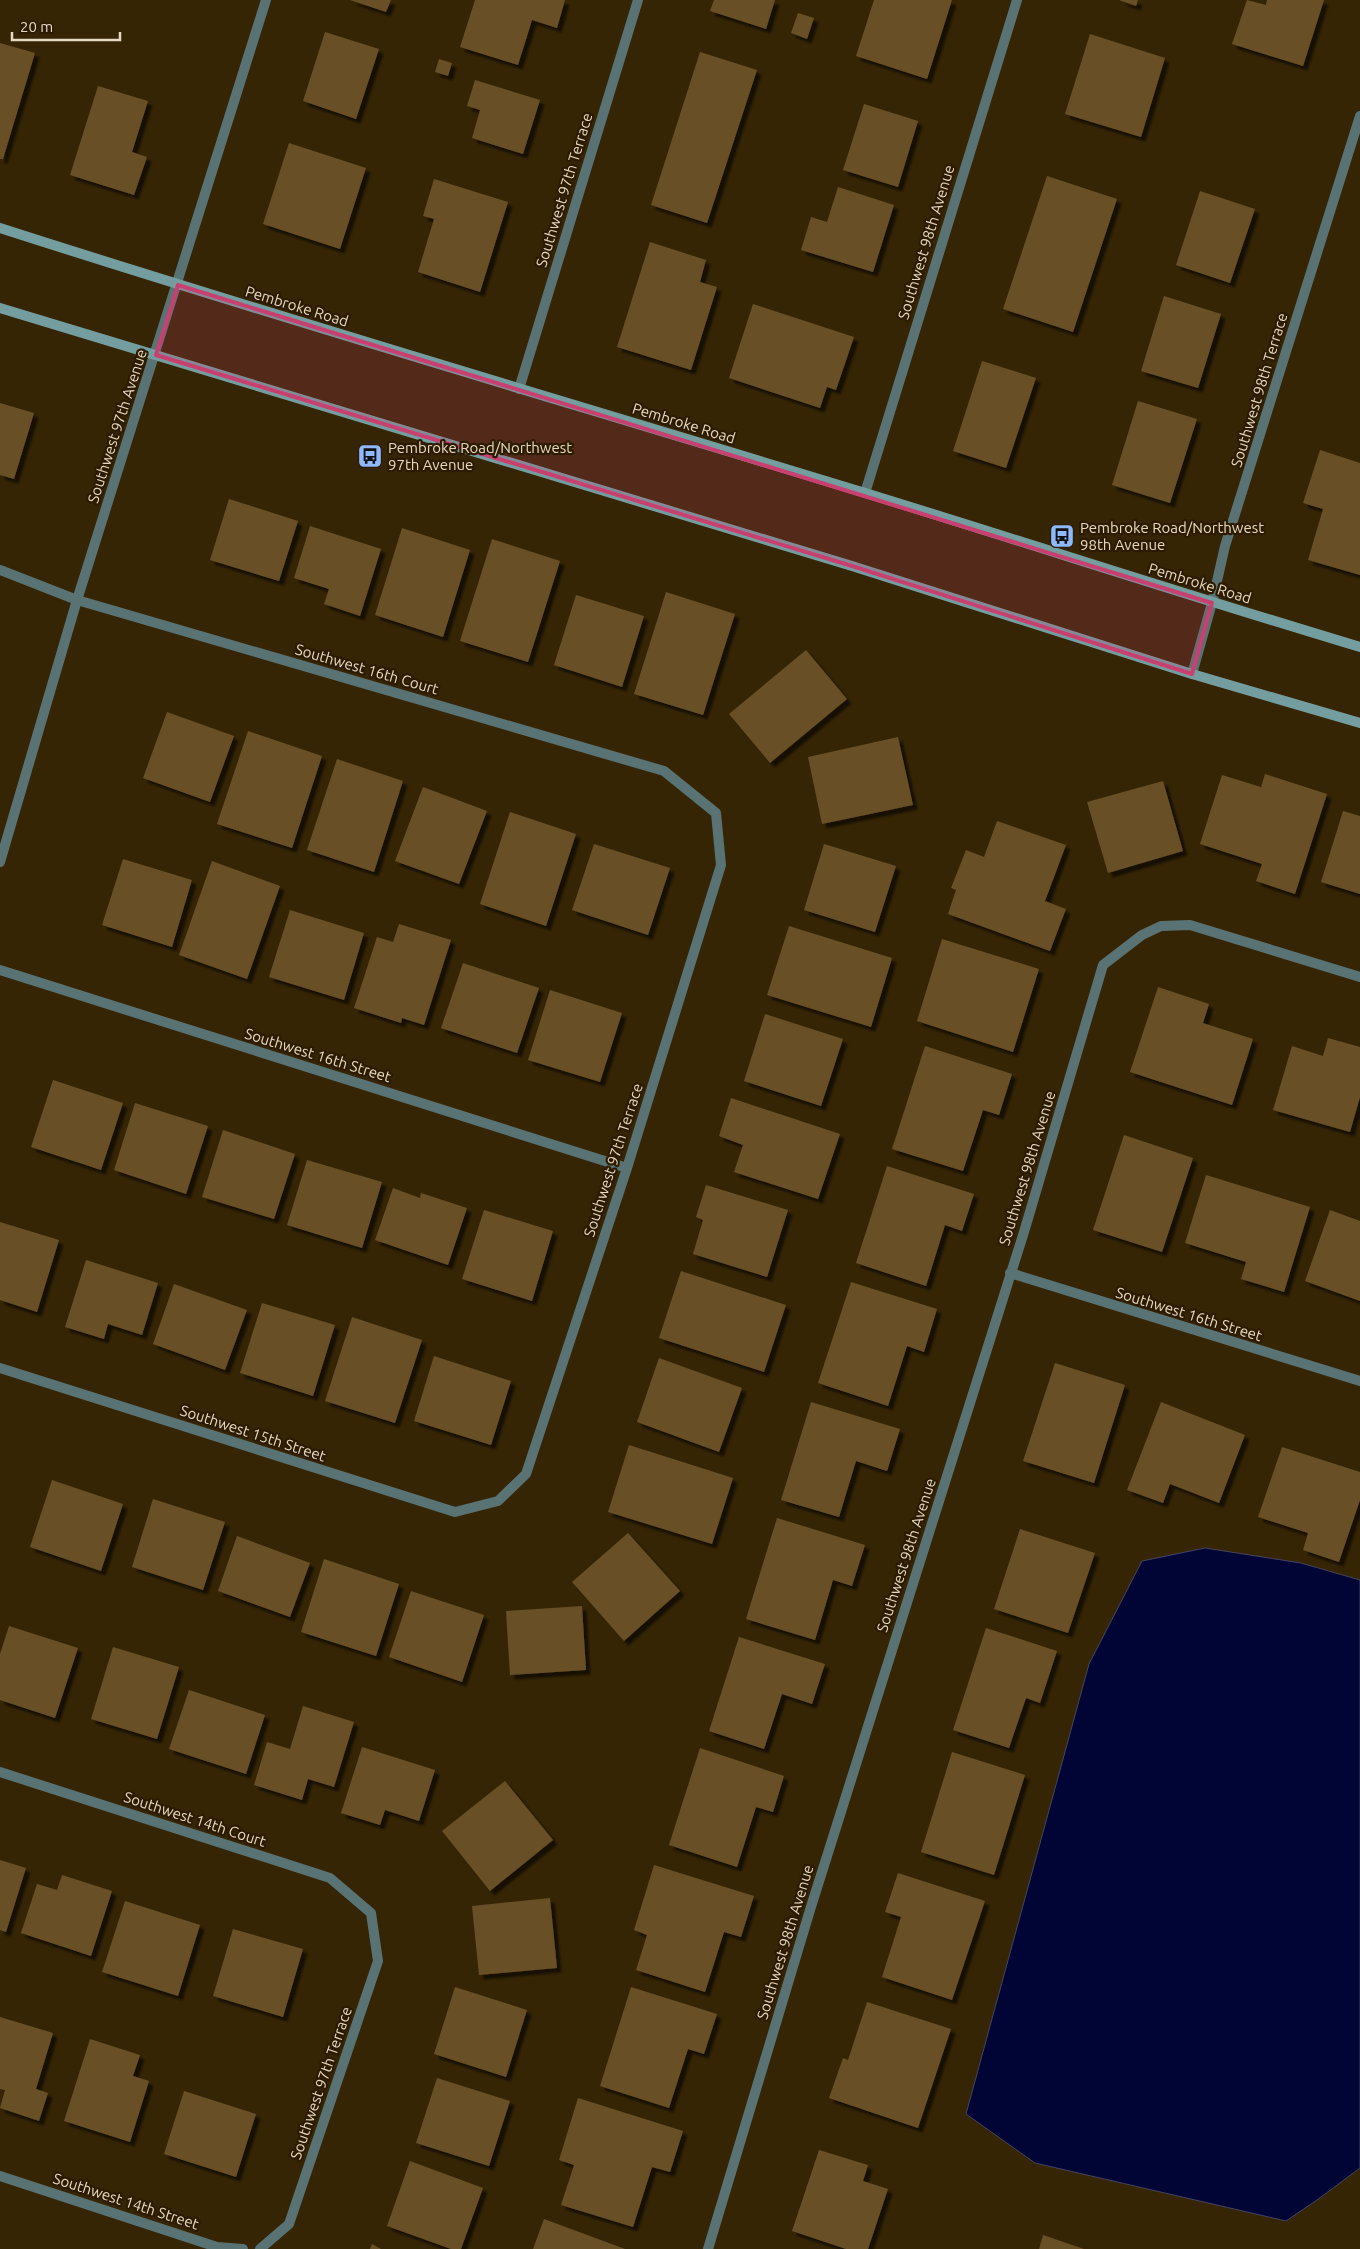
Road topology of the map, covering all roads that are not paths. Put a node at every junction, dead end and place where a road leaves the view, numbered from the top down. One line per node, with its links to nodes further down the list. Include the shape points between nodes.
1 (266, 0): 6 (street, Southwest 97th Avenue)
2 (638, 0): 9 (street, Southwest 97th Terrace)
3 (1017, 0): 10 (street, Southwest 98th Avenue)
4 (1360, 116): 13 (street, Southwest 98th Terrace, via 1225,546)
5 (0, 228): 6 (main road, Pembroke Road)
6 (178, 285): 8 (street, Southwest 97th Avenue); 9 (main road, Pembroke Road)
7 (0, 308): 8 (main road)
8 (156, 355): 12 (street, Southwest 97th Avenue); 15 (main road, via 852,566)
9 (519, 389): 10 (main road, Pembroke Road)
10 (865, 493): 13 (main road, Pembroke Road)
11 (0, 570): 12 (street, Southwest 16th Court)
12 (77, 600): 17 (street, Southwest 16th Court, via 664,772); 18 (street, Southwest 97th Avenue)
13 (1212, 603): 14 (main road, Pembroke Road); 15 (street, Southwest 98th Terrace)
14 (1360, 647)
15 (1192, 674): 16 (main road)
16 (1360, 723)
17 (716, 813): 21 (street, Southwest 97th Terrace, via 721,865)
18 (0, 862)
19 (0, 970): 21 (street, Southwest 16th Street)
20 (1360, 977): 22 (street, Southwest 98th Avenue, via 1190,925 1161,926 1142,935 1103,965)
21 (627, 1168): 25 (street, Southwest 97th Terrace, via 526,1474)
22 (1010, 1273): 24 (street, Southwest 16th Street); 31 (street, Southwest 98th Avenue, via 810,1910)
23 (0, 1368): 25 (street, Southwest 15th Street, via 455,1512)
24 (1360, 1381)
25 (498, 1501)
26 (0, 1772): 27 (street, Southwest 14th Court, via 330,1878)
27 (371, 1913): 30 (street, Southwest 97th Terrace, via 378,1961 289,2224)
28 (0, 2176): 29 (street, Southwest 14th Street, via 217,2247)
29 (243, 2249)
30 (260, 2249)
31 (708, 2249)

